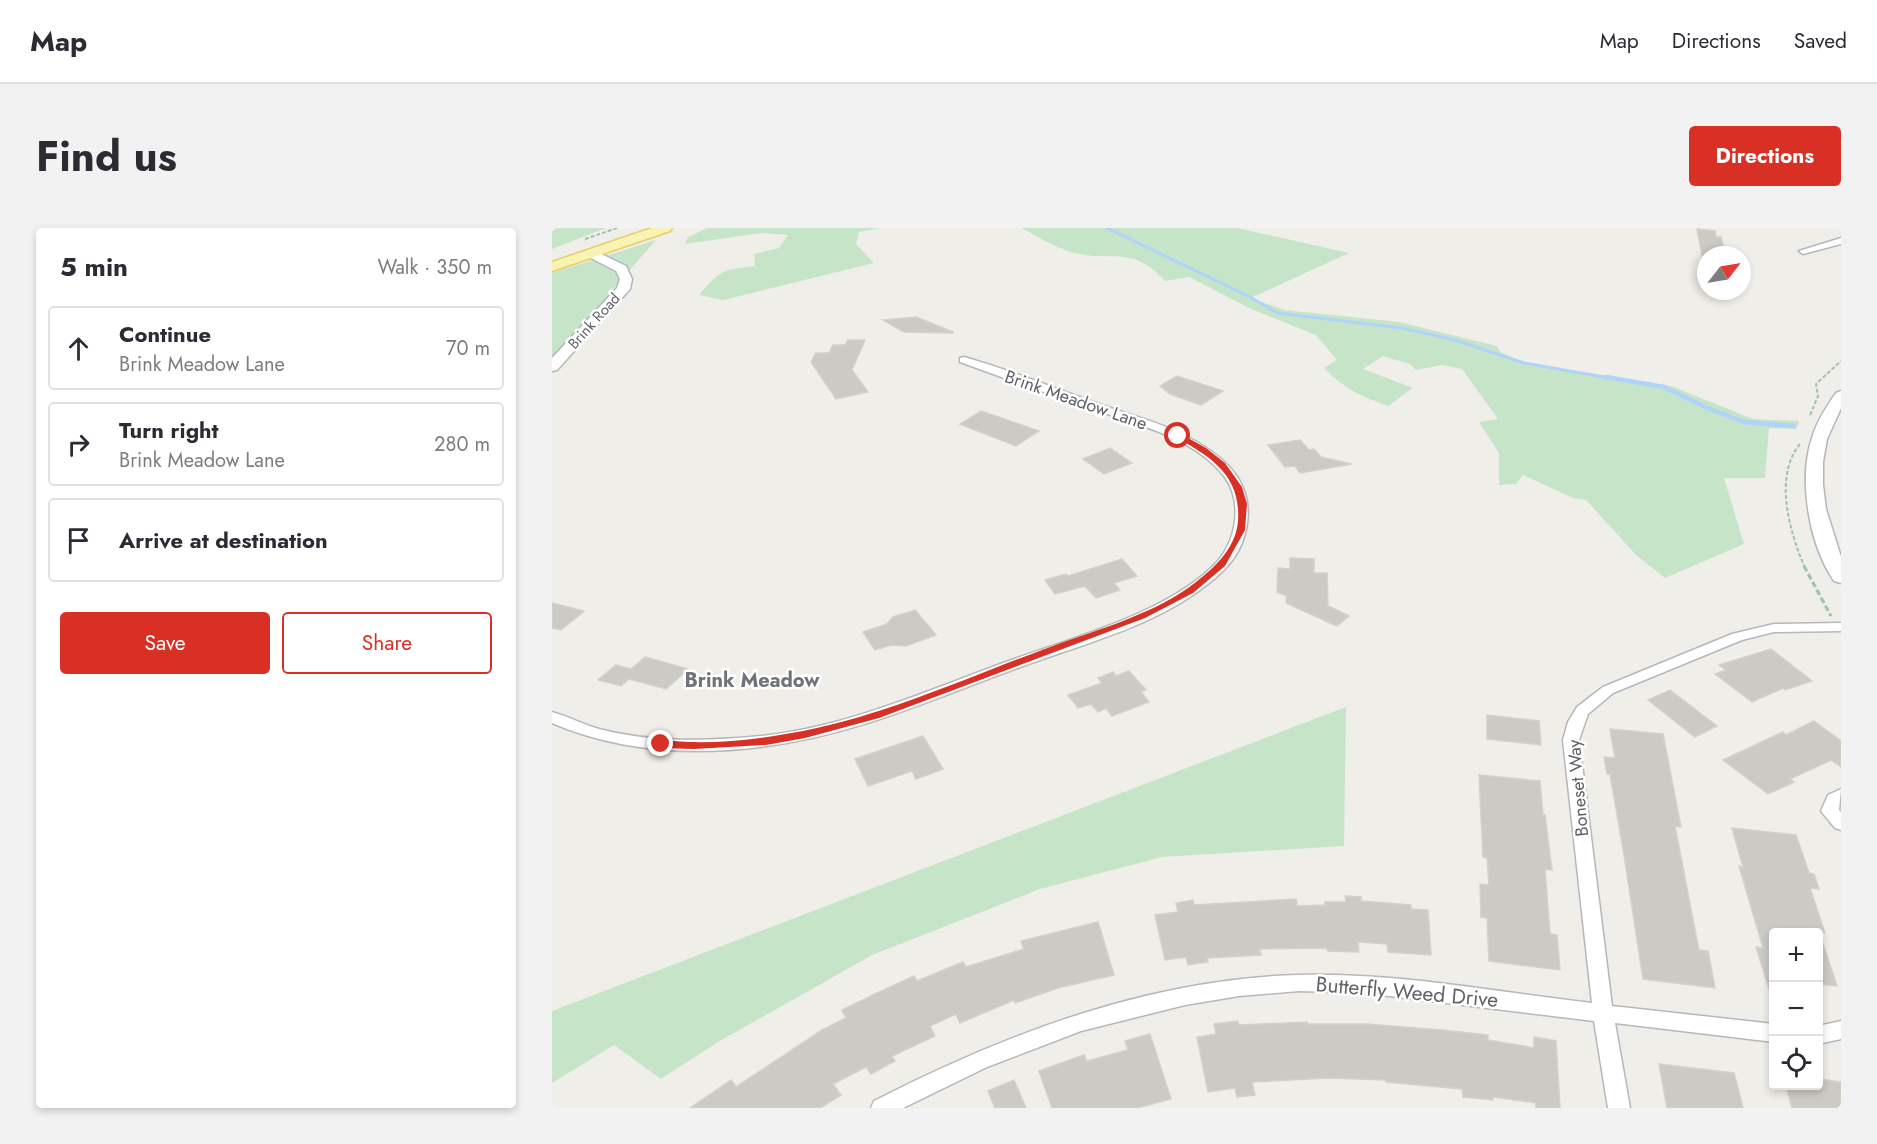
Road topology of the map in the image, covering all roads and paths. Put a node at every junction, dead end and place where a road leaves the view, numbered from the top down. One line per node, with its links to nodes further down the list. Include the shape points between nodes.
1 (666, 228): 4 (main road)
2 (1841, 241): 3 (street)
3 (1803, 251)
4 (593, 254): 5 (main road); 7 (main road, Brink Road, via 622,269 626,279 623,288)
5 (552, 267)
6 (964, 360): 11 (street, Brink Meadow Lane, via 1178,436 1222,465 1238,487 1243,504 1241,530 1221,566 1189,591 1141,616 876,716 805,734 766,741 661,744 603,735)
7 (552, 367)
8 (1841, 396): 9 (main road, via 1820,436 1813,471 1819,525)
9 (1841, 577)
10 (1841, 627): 14 (street, Boneset Way, via 1774,628 1737,637 1608,690 1590,701 1576,718 1571,740)
11 (552, 717)
12 (1841, 795): 13 (street, via 1830,803 1830,811)
13 (1841, 824)
14 (1604, 1014): 16 (street, Butterfly Weed Drive); 18 (street, Butterfly Weed Drive, via 1386,986 1294,982 1193,994 1112,1012 1011,1046 934,1079); 19 (street, Boneset Way)
15 (1841, 1030): 17 (street)
16 (1769, 1033)
17 (1823, 1034)
18 (882, 1108)
19 (1619, 1108)

